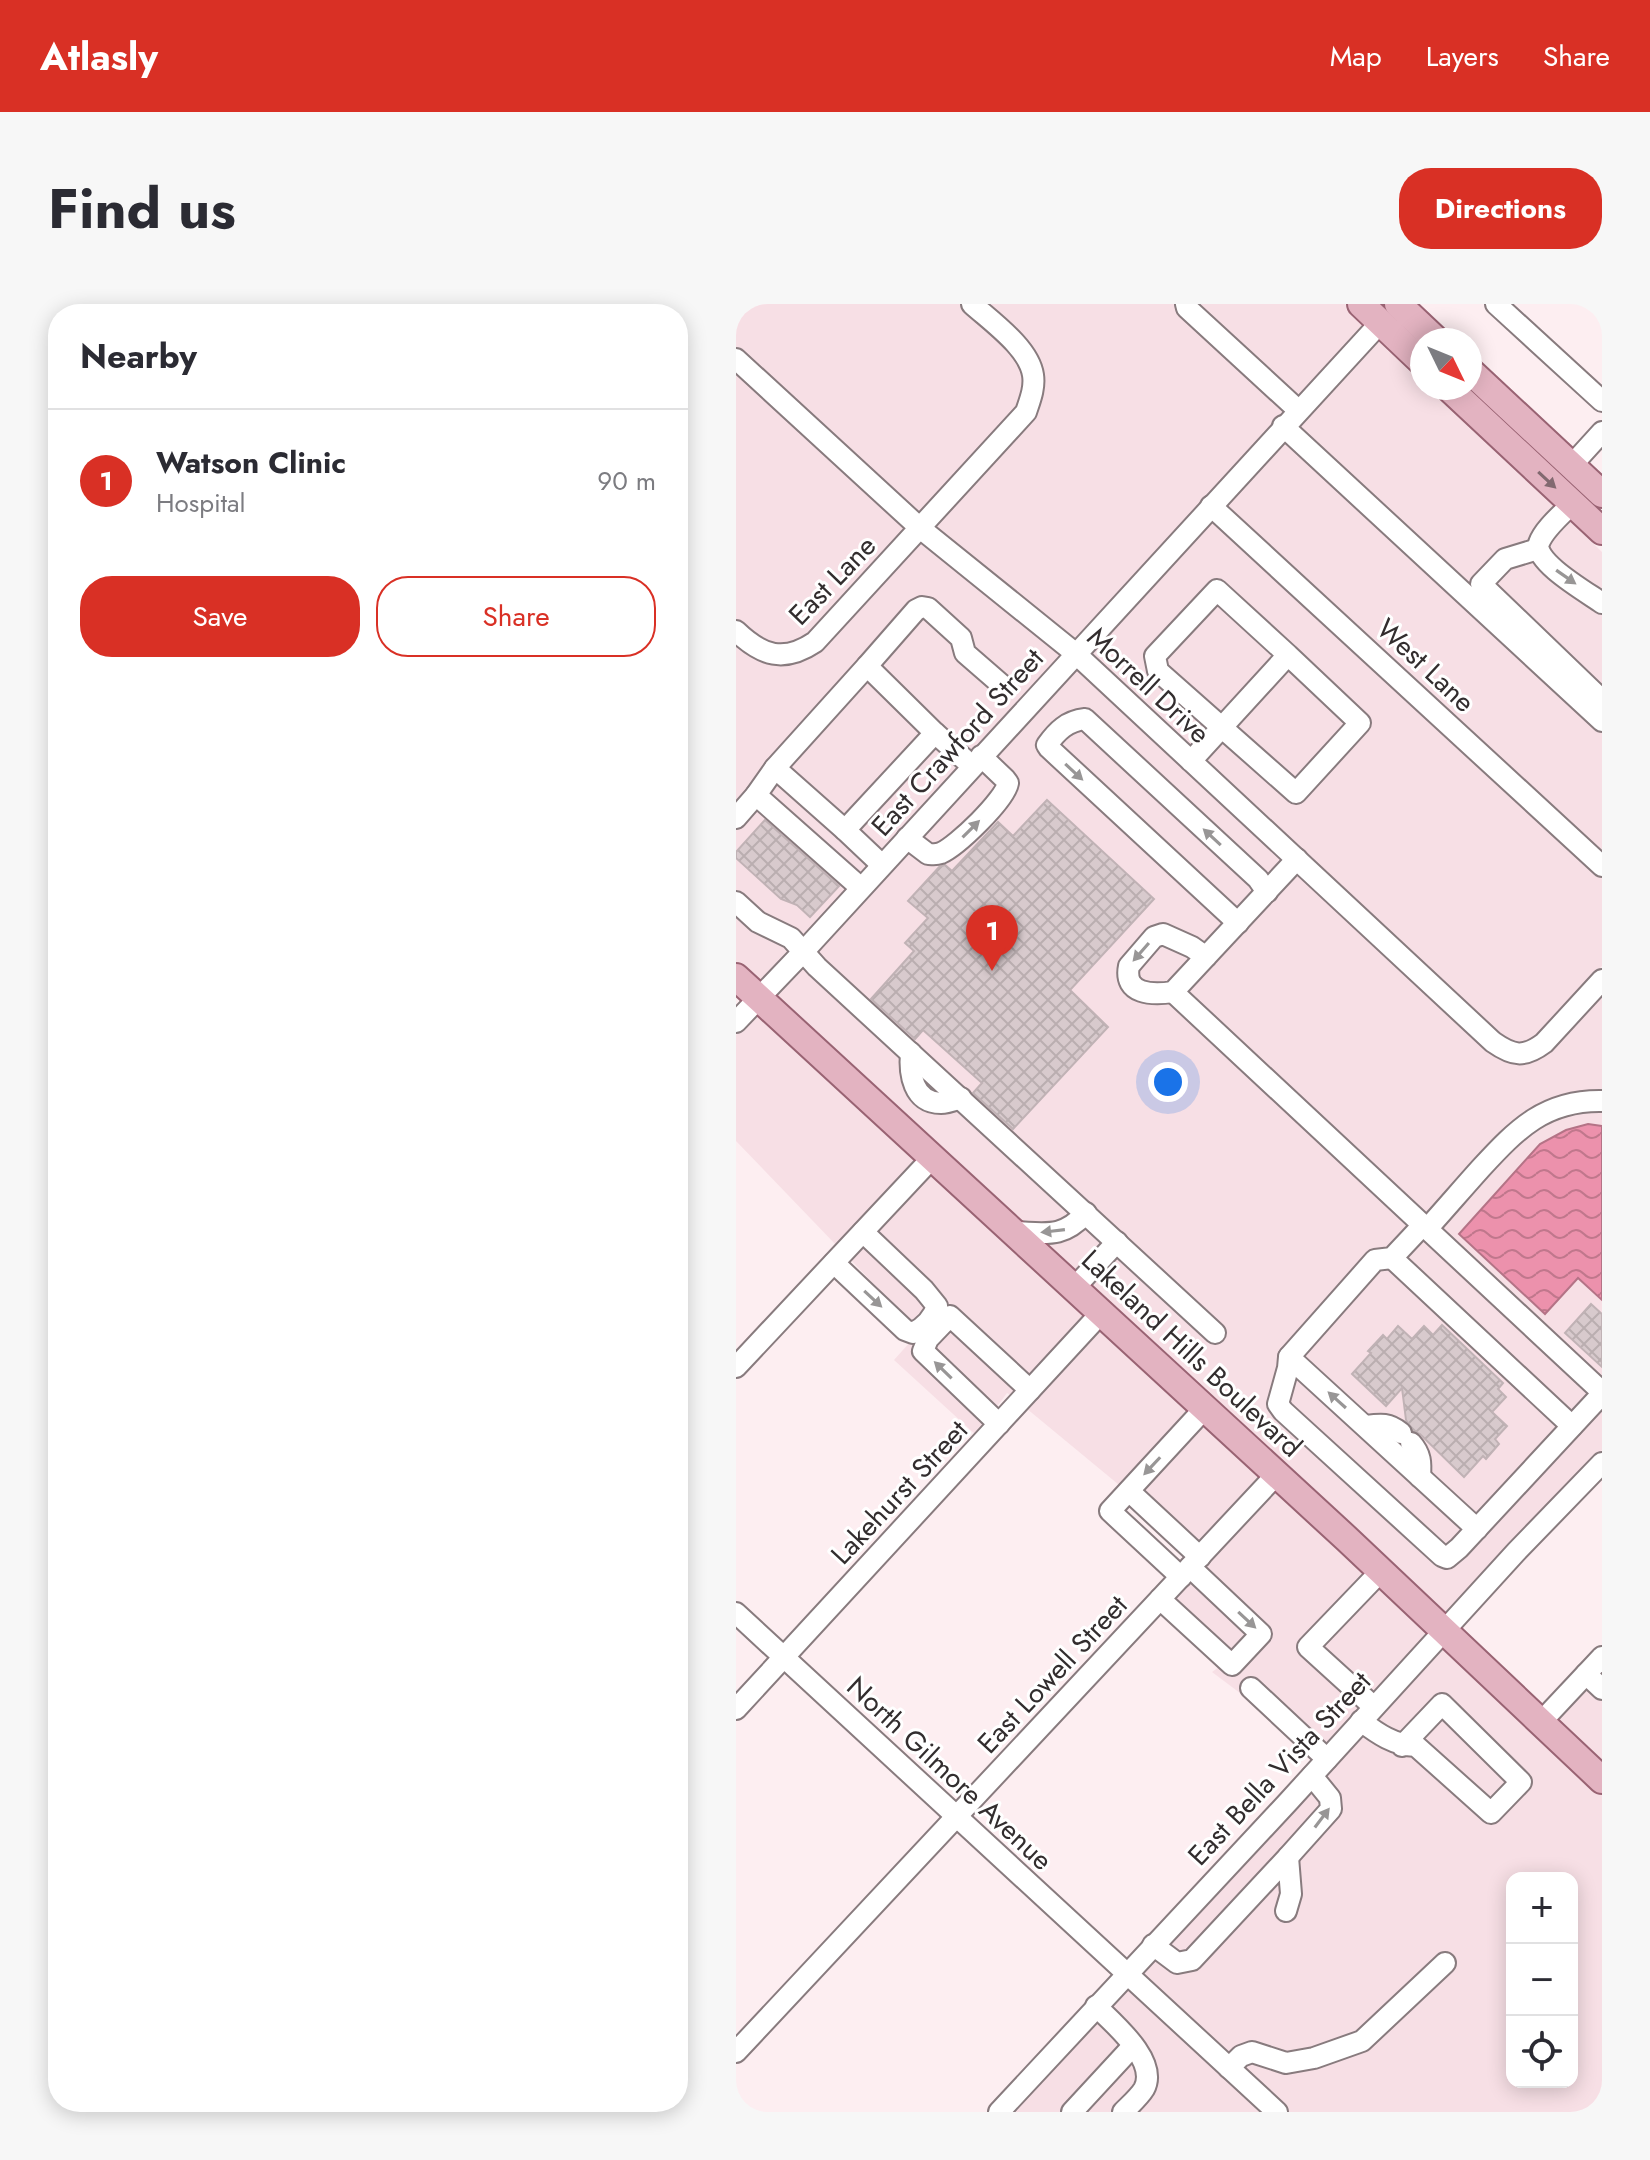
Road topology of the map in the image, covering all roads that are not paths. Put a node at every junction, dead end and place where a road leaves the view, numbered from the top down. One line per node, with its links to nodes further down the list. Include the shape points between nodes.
1 (972, 304): 21 (street, via 1026,357 1033,375 1032,394 1026,412)
2 (1186, 304): 13 (street)
3 (1496, 304): 12 (street)
4 (1380, 310): 5 (main road); 6 (main road); 7 (main road); 13 (street, East Crawford Street)
5 (1414, 328)
6 (1410, 335)
7 (1410, 347)
8 (736, 359): 21 (street, Morrell Drive)
9 (1482, 382): 16 (main road)
10 (1462, 400): 19 (main road, one-way to 19)
11 (1482, 400): 16 (main road, via 1521,435)
12 (1602, 401)
13 (1298, 410): 14 (street, East Crawford Street)
14 (1283, 426): 20 (street, East Crawford Street); 31 (street)
15 (1602, 432): 17 (street)
16 (1551, 447): 17 (main road)
17 (1571, 466): 18 (main road)
18 (1602, 494)
19 (1573, 503): 22 (main road); 23 (street)
20 (1211, 506): 26 (street, East Crawford Street); 43 (street, West Lane)
21 (920, 528): 25 (street, East Lane, via 803,650 773,654); 26 (street, Morrell Drive)
22 (1602, 531)
23 (1538, 549): 24 (street, one-way to 24, via 1546,563); 30 (street, via 1505,559 1481,584)
24 (1602, 603)
25 (736, 631)
26 (1075, 653): 34 (street, East Crawford Street); 35 (street, Morrell Drive)
27 (1288, 655): 32 (street); 32 (street, via 1217,590 1155,656 1158,671); 32 (street, via 1360,723 1296,793)
28 (867, 666): 29 (street, via 924,607 961,638 965,653); 33 (street); 36 (street)
29 (1003, 686)
30 (1602, 700)
31 (1602, 721)
32 (1222, 728): 35 (street)
33 (935, 733): 34 (street); 39 (street)
34 (977, 761): 40 (street, East Crawford Street); 40 (street, one-way to 34, via 928,854 942,852 1004,795 1005,779)
35 (1191, 761): 41 (street, Morrell Drive)
36 (775, 768): 37 (street); 39 (street)
37 (756, 795): 38 (street); 44 (street)
38 (736, 818)
39 (845, 830): 42 (street)
40 (907, 838): 42 (street, East Crawford Street)
41 (1297, 859): 45 (street); 51 (street, Morrell Drive, via 1507,1052 1519,1054 1544,1043)
42 (882, 865): 44 (street, East Crawford Street)
43 (1602, 866)
44 (861, 888): 48 (street, East Crawford Street)
45 (1267, 892): 47 (street); 47 (street, one-way to 47, via 1085,719 1073,720 1052,738 1049,748)
46 (736, 902): 48 (street)
47 (1238, 923): 49 (street)
48 (804, 951): 53 (street, East Crawford Street); 57 (street)
49 (1206, 957): 52 (street); 52 (street, one-way to 52, via 1163,934 1154,937 1129,966 1130,981 1139,991 1154,995)
50 (736, 977): 53 (main road, Lakeland Hills Boulevard)
51 (1602, 980)
52 (1173, 992): 58 (street)
53 (759, 998): 54 (street, East Crawford Street); 56 (main road, Lakeland Hills Boulevard)
54 (736, 1022)
55 (1602, 1101): 58 (street, via 1552,1109 1528,1121)
56 (933, 1157): 59 (street); 60 (main road, Lakeland Hills Boulevard)
57 (1086, 1213): 60 (street, one-way to 60, via 1057,1233); 61 (street)
58 (1425, 1227): 62 (street); 70 (street)
59 (863, 1232): 63 (street); 63 (street, one-way to 59, via 905,1330 921,1329 937,1306)
60 (1014, 1232): 64 (main road, Lakeland Hills Boulevard)
61 (1117, 1242): 64 (street); 66 (street)
62 (1392, 1258): 67 (street, via 1375,1260); 74 (street)
63 (834, 1263): 68 (street)
64 (1074, 1288): 65 (main road, Lakeland Hills Boulevard)
65 (1102, 1312): 69 (street, Lakehurst Street); 71 (main road, Lakeland Hills Boulevard)
66 (1215, 1333)
67 (1289, 1357): 73 (street, one-way to 67); 79 (street, via 1278,1404 1283,1411 1442,1556 1451,1556)
68 (736, 1367)
69 (1030, 1390): 72 (street, Lakehurst Street); 72 (street, one-way to 69, via 923,1351 928,1339 950,1316)
70 (1602, 1393): 74 (street)
71 (1205, 1408): 76 (main road, Lakeland Hills Boulevard); 78 (street, one-way to 78)
72 (999, 1424): 86 (street, Lakehurst Street)
73 (1366, 1426): 77 (street); 77 (street, via 1392,1425 1406,1438 1418,1451)
74 (1572, 1426): 79 (street)
75 (1602, 1463): 84 (street, East Bella Vista Street)
76 (1277, 1474): 80 (street, East Lowell Street); 81 (main road, Lakeland Hills Boulevard)
77 (1420, 1477): 79 (street)
78 (1129, 1491): 80 (street); 80 (street, via 1110,1511)
79 (1477, 1529)
80 (1190, 1567): 82 (street, East Lowell Street); 82 (street, one-way to 82, via 1261,1634 1232,1665)
81 (1381, 1571): 84 (main road, Lakeland Hills Boulevard); 91 (street, via 1308,1647)
82 (1160, 1599): 97 (street, East Lowell Street)
83 (736, 1613): 86 (street, North Gilmore Avenue)
84 (1443, 1630): 91 (street, East Bella Vista Street); 92 (main road, Lakeland Hills Boulevard)
85 (1602, 1657): 87 (street)
86 (784, 1658): 90 (street, Lakehurst Street); 97 (street, North Gilmore Avenue)
87 (1586, 1674): 89 (street); 92 (street)
88 (1251, 1688): 94 (street)
89 (1602, 1689)
90 (736, 1709)
91 (1367, 1714): 93 (street, via 1377,1733); 94 (street, East Bella Vista Street)
92 (1541, 1722): 96 (main road, Lakeland Hills Boulevard)
93 (1402, 1746): 93 (street, via 1416,1746 1491,1813 1521,1782 1442,1704)
94 (1327, 1759): 95 (street, East Bella Vista Street)
95 (1312, 1776): 98 (street, one-way to 95, via 1331,1809 1330,1798); 100 (street, East Bella Vista Street)
96 (1602, 1780)
97 (956, 1817): 102 (street, North Gilmore Avenue); 105 (street, East Lowell Street)
98 (1288, 1857): 99 (street, via 1291,1894); 100 (street, via 1192,1960 1177,1963)
99 (1286, 1911)
100 (1153, 1945): 102 (street, East Bella Vista Street)
101 (1445, 1963): 106 (street, via 1362,2041 1286,2063 1252,2052)
102 (1127, 1973): 103 (street, East Bella Vista Street); 106 (street, North Gilmore Avenue)
103 (1096, 2006): 104 (street); 107 (street, East Bella Vista Street)
104 (1133, 2046): 108 (street); 109 (street, via 1146,2065 1146,2083)
105 (736, 2052)
106 (1229, 2068): 110 (street, North Gilmore Avenue)
107 (999, 2112)
108 (1072, 2112)
109 (1123, 2112)
110 (1277, 2112)

